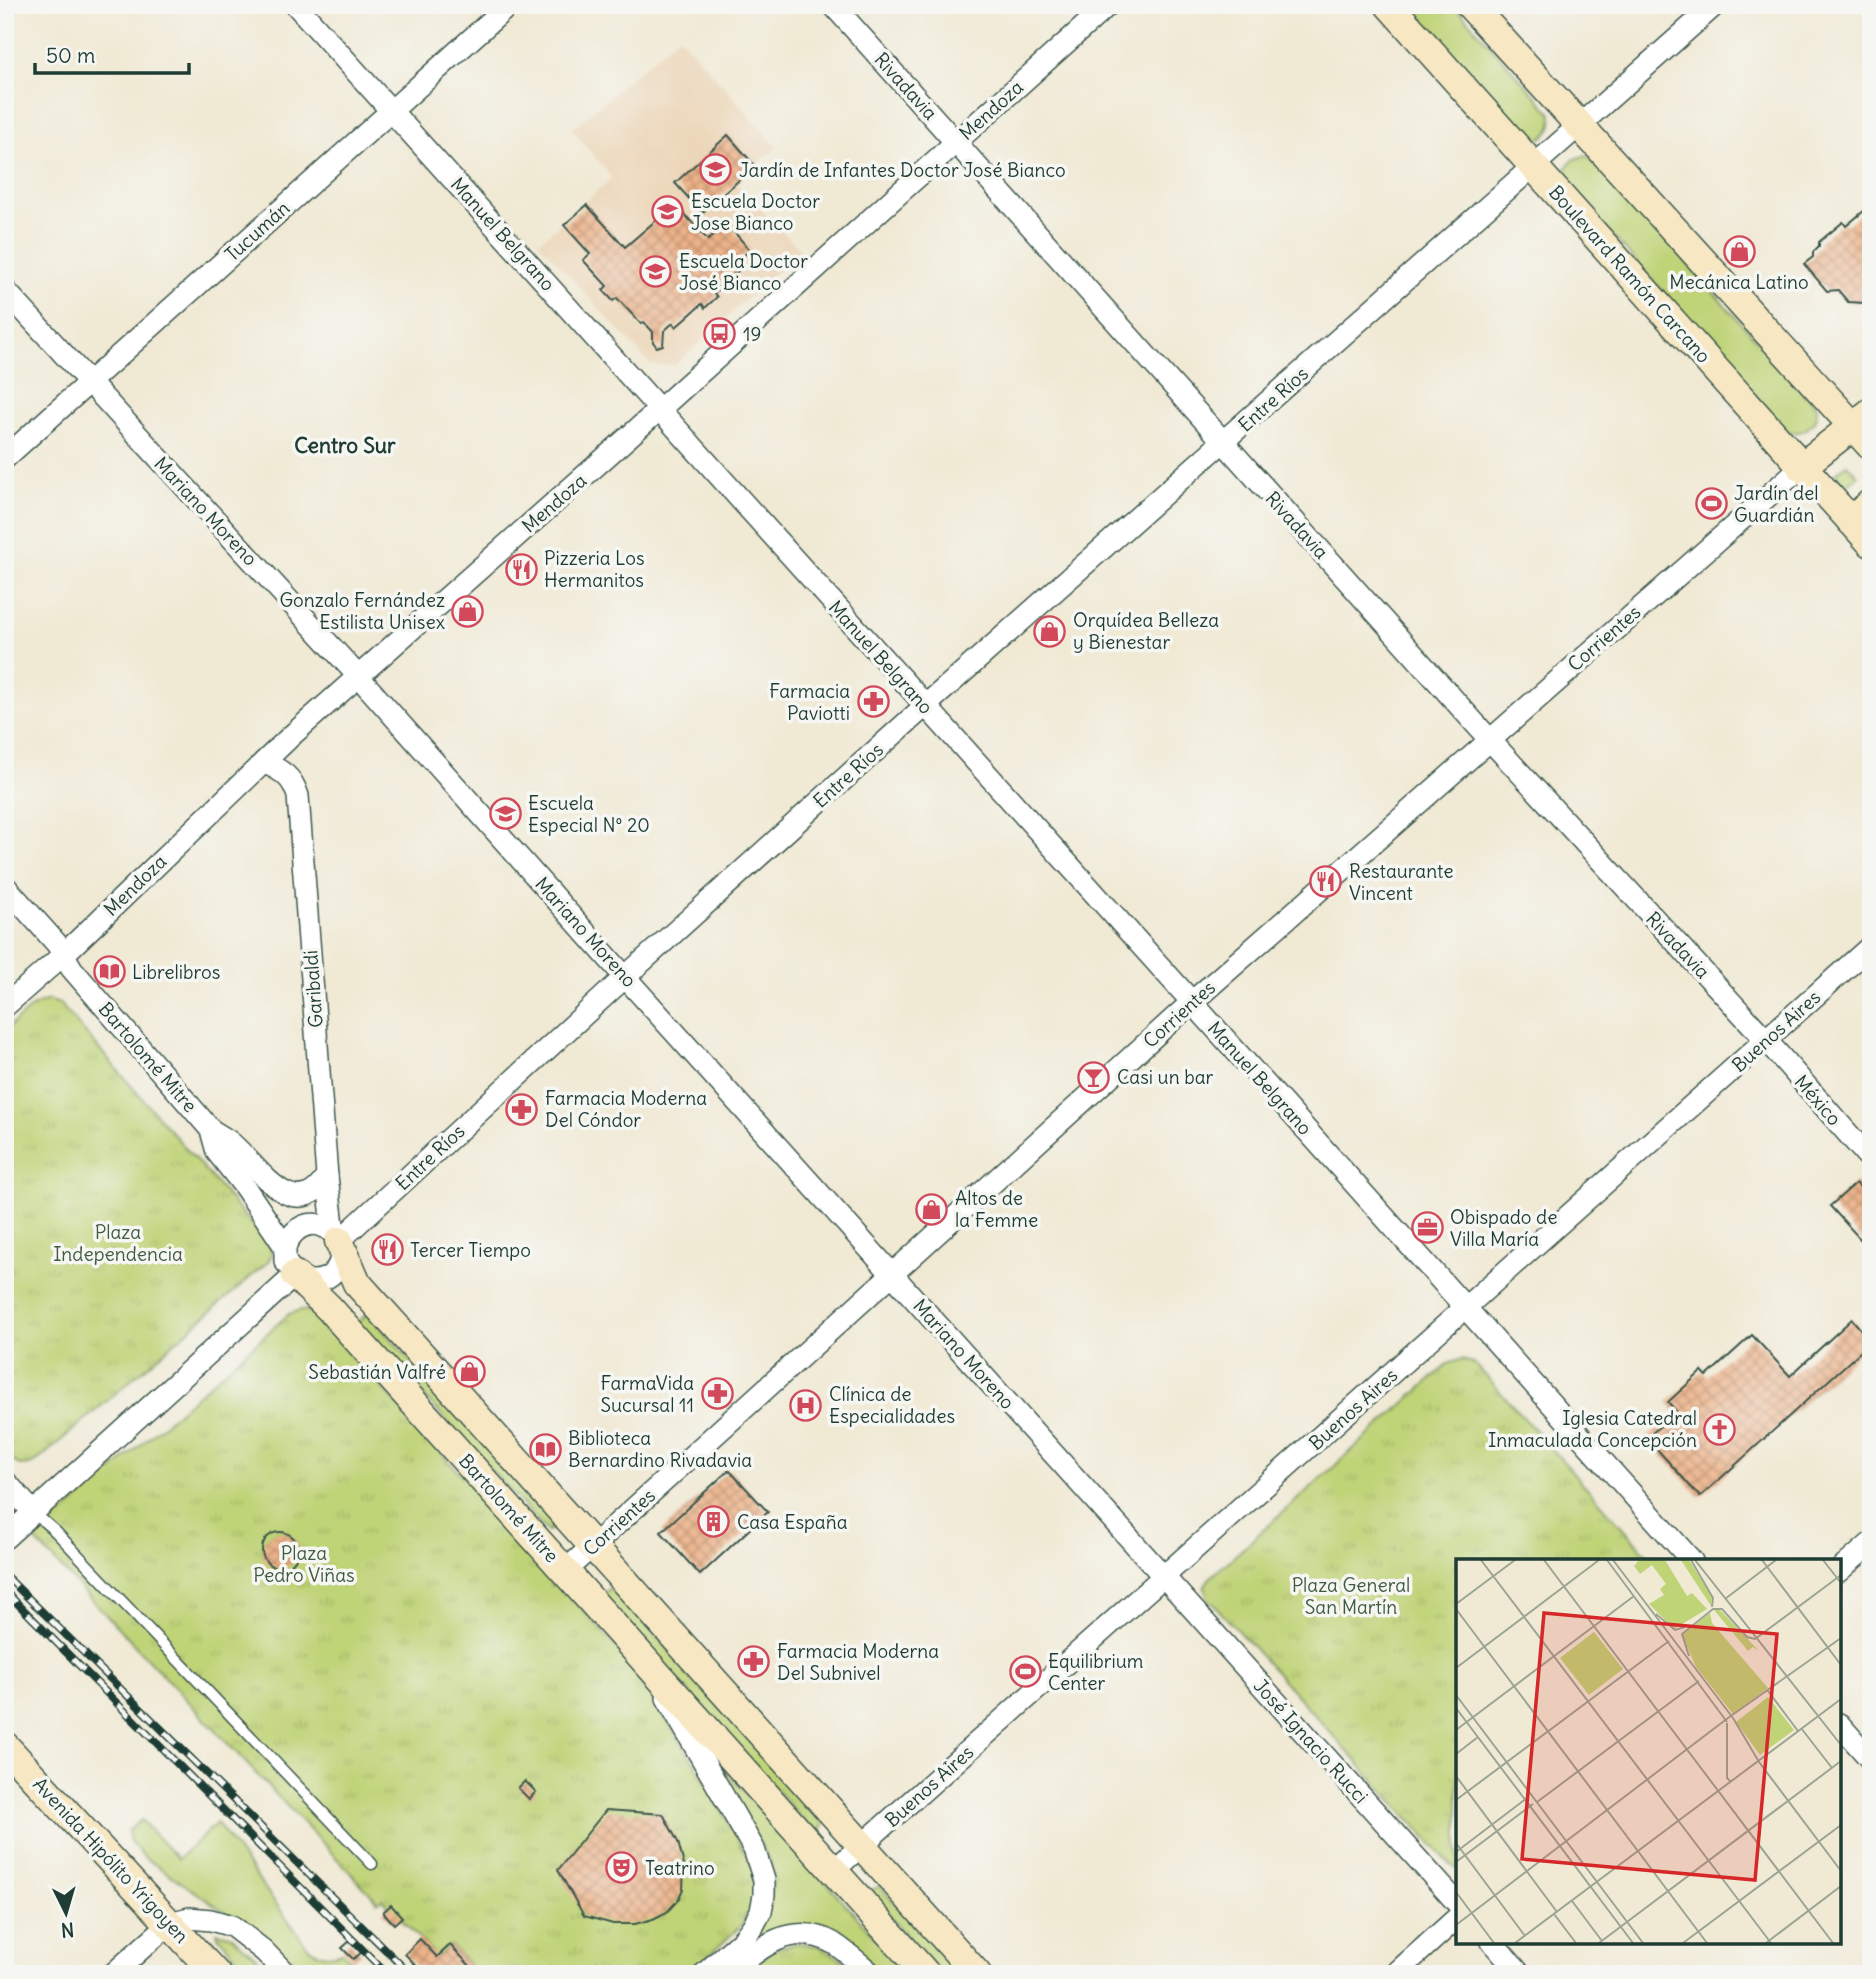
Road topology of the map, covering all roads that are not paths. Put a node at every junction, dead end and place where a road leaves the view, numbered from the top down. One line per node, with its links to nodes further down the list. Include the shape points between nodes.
1 (296, 5): 8 (street, Manuel Belgrano)
2 (509, 5): 8 (street, Tucumán)
3 (833, 5): 10 (street, Rivadavia)
4 (1108, 5): 10 (street, Mendoza)
5 (1389, 5): 11 (main road, Boulevard Ramón Carcano)
6 (1470, 5): 9 (main road)
7 (1714, 5): 9 (street, Entre Ríos)
8 (391, 110): 13 (street, Tucumán); 14 (street, Manuel Belgrano)
9 (1579, 127): 11 (street, Entre Ríos); 15 (main road)
10 (956, 142): 14 (street, Mendoza); 16 (street, Rivadavia)
11 (1534, 167): 16 (street, Entre Ríos); 18 (main road, Boulevard Ramón Carcano)
12 (5, 290): 13 (street, Mariano Moreno)
13 (89, 382): 17 (street, Tucumán); 21 (street, Mariano Moreno)
14 (660, 409): 21 (street, Mendoza); 22 (street, Manuel Belgrano)
15 (1865, 428): 18 (main road)
16 (1223, 443): 22 (street, Entre Ríos); 23 (street, Rivadavia)
17 (5, 458)
18 (1801, 467): 19 (main road, Boulevard Ramón Carcano); 23 (street, Corrientes)
19 (1861, 512): 20 (main road, Boulevard Ramón Carcano)
20 (1871, 543)
21 (358, 676): 24 (street, Mendoza); 28 (street, Mariano Moreno)
22 (925, 706): 28 (street, Entre Ríos); 29 (street, Manuel Belgrano)
23 (1489, 739): 29 (street, Corrientes); 31 (street, Rivadavia)
24 (264, 762): 27 (street, Mendoza); 34 (street, Garibaldi, via 285,772 298,796)
25 (5, 886): 27 (street, Bartolomé Mitre)
26 (1871, 946): 31 (street, Buenos Aires)
27 (64, 955): 30 (street, Mendoza); 32 (street, Bartolomé Mitre)
28 (625, 977): 35 (street, Entre Ríos); 37 (street, Mariano Moreno)
29 (1192, 1002): 37 (street, Corrientes); 39 (street, Manuel Belgrano)
30 (5, 1006)
31 (1766, 1040): 33 (street, México); 39 (street, Buenos Aires)
32 (211, 1130): 34 (street, Bartolomé Mitre, via 285,1194 311,1194); 36 (street, Bartolomé Mitre, via 217,1152)
33 (1871, 1160)
34 (327, 1176): 35 (street, Garibaldi)
35 (337, 1237): 36 (street, via 327,1228 310,1224 293,1232); 38 (street, via 342,1256 332,1275 309,1282); 44 (main road, Bartolomé Mitre, via 358,1283)
36 (285, 1247): 38 (street, Bartolomé Mitre, via 285,1261)
37 (892, 1273): 44 (street, Corrientes); 48 (street, Mariano Moreno)
38 (295, 1275): 41 (street); 47 (main road, Bartolomé Mitre)
39 (1466, 1309): 45 (street, Manuel Belgrano); 48 (street, Buenos Aires)
40 (5, 1481): 41 (street)
41 (33, 1512): 42 (street); 54 (lane)
42 (5, 1538)
43 (1871, 1543): 46 (street)
44 (592, 1546): 47 (street, Corrientes); 53 (main road, Bartolomé Mitre)
45 (1690, 1559)
46 (1841, 1569)
47 (566, 1570): 49 (main road, Bartolomé Mitre)
48 (1164, 1577): 53 (street, Buenos Aires); 56 (street, José Ignacio Rucci)
49 (643, 1657): 55 (main road, Bartolomé Mitre); 63 (street, via 754,1849 764,1880 761,1911 753,1926)
50 (1841, 1726): 52 (street)
51 (5, 1746): 58 (main road, Avenida Hipólito Yrigoyen)
52 (1871, 1759)
53 (862, 1846): 55 (street, Buenos Aires); 67 (main road, Bartolomé Mitre)
54 (372, 1864)
55 (834, 1870): 66 (main road, Bartolomé Mitre)
56 (1456, 1903)
57 (1456, 1919): 68 (street)
58 (170, 1923): 60 (street); 61 (main road, Avenida Hipólito Yrigoyen); 62 (street, via 188,1918 232,1926)
59 (1494, 1944): 69 (street)
60 (113, 1974)
61 (216, 1974)
62 (286, 1974)
63 (704, 1974)
64 (730, 1974): 65 (street, via 765,1944 795,1935 832,1943)
65 (872, 1974)
66 (926, 1974)
67 (977, 1974)
68 (1395, 1974)
69 (1520, 1974)

